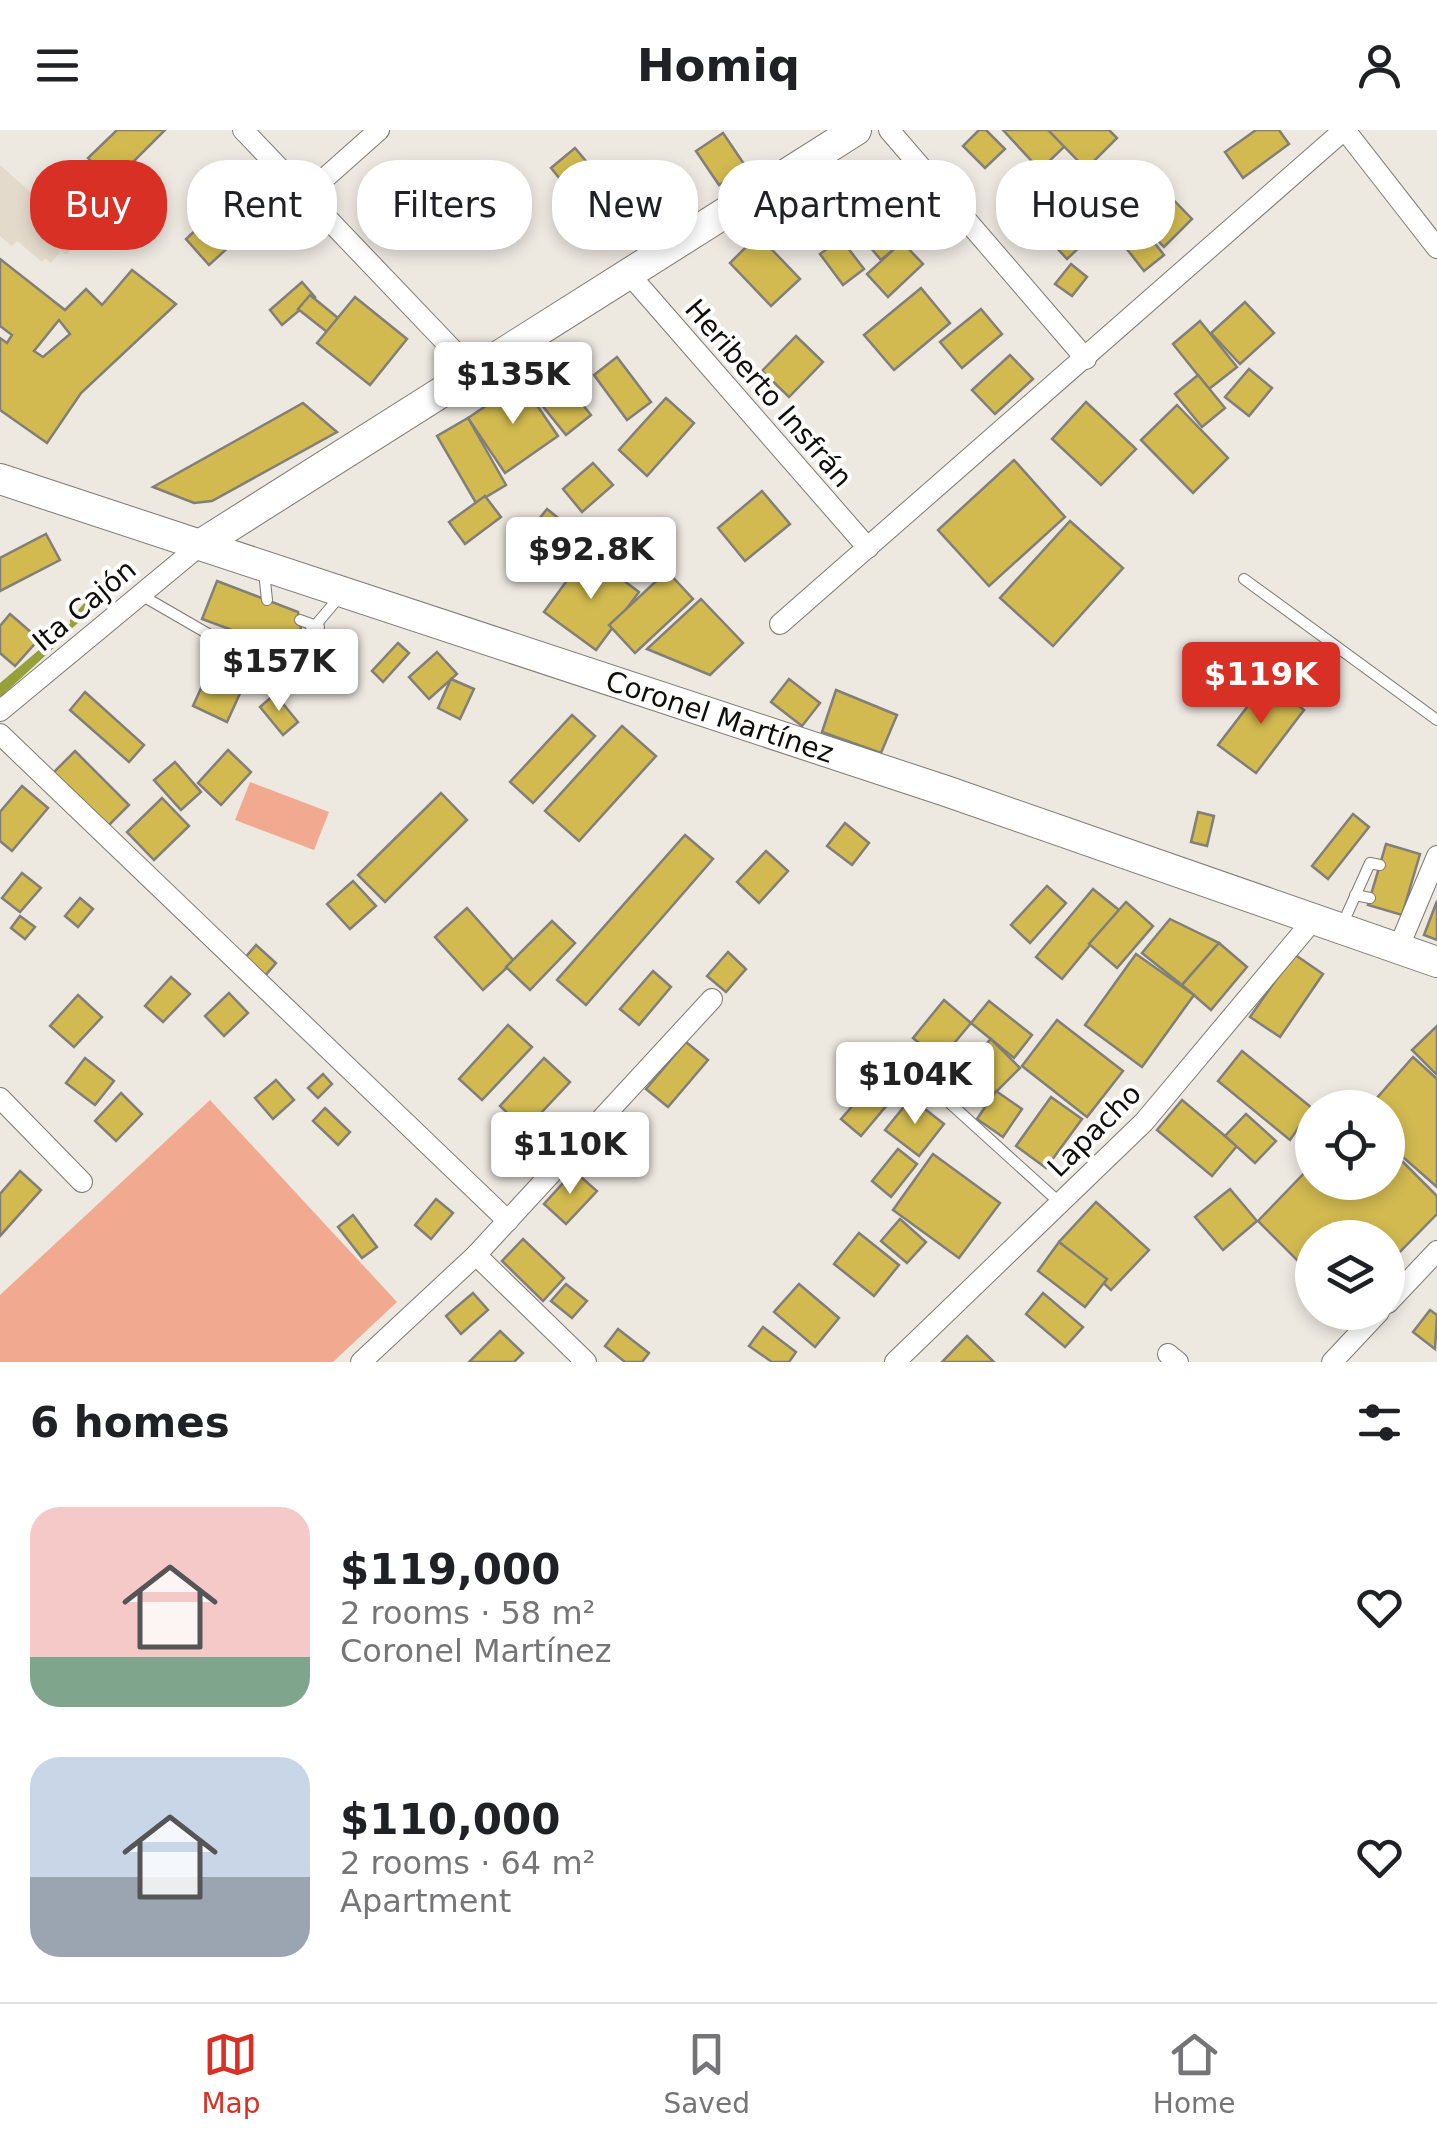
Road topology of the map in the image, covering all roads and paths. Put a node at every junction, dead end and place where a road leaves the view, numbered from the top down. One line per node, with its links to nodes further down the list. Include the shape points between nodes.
1 (243, 130): 6 (street)
2 (379, 130): 7 (street)
3 (856, 130): 10 (main road)
4 (890, 130): 11 (street)
5 (1345, 130): 9 (street); 11 (street)
6 (273, 160)
7 (337, 168)
8 (337, 225): 12 (street)
9 (1437, 248)
10 (629, 274): 12 (main road); 15 (street, Heriberto Insfrán)
11 (1086, 359): 15 (street)
12 (474, 372): 14 (main road)
13 (0, 479): 14 (main road, Coronel Martínez)
14 (197, 542): 16 (main road, Coronel Martínez); 19 (street, Ita Cajón)
15 (868, 548): 22 (street)
16 (264, 563): 18 (main road, Coronel Martínez); 20 (lane)
17 (1244, 579): 27 (lane)
18 (344, 590): 23 (lane); 33 (main road, Coronel Martínez)
19 (140, 595): 25 (lane, via 244,654); 26 (street, Ita Cajón)
20 (267, 600)
21 (300, 620): 23 (lane)
22 (780, 624)
23 (319, 627): 24 (lane)
24 (303, 640)
25 (264, 654)
26 (0, 710)
27 (1437, 720)
28 (0, 734): 41 (street)
29 (1437, 856): 34 (street, via 1420,878)
30 (1380, 865): 31 (lane, via 1370,863)
31 (1355, 895): 32 (lane); 33 (lane)
32 (1370, 898)
33 (1327, 924): 34 (main road, Coronel Martínez); 40 (street, Lapacho)
34 (1398, 949): 35 (main road, Coronel Martínez)
35 (1437, 962)
36 (712, 999): 41 (street)
37 (908, 1066): 40 (lane)
38 (0, 1098): 39 (street)
39 (82, 1182)
40 (1060, 1203): 48 (street, Lapacho)
41 (508, 1220): 43 (street)
42 (1437, 1252): 44 (street)
43 (476, 1255): 46 (street); 47 (street)
44 (1405, 1286)
45 (1362, 1330): 49 (street)
46 (361, 1362)
47 (586, 1362)
48 (895, 1362)
49 (1332, 1362)

